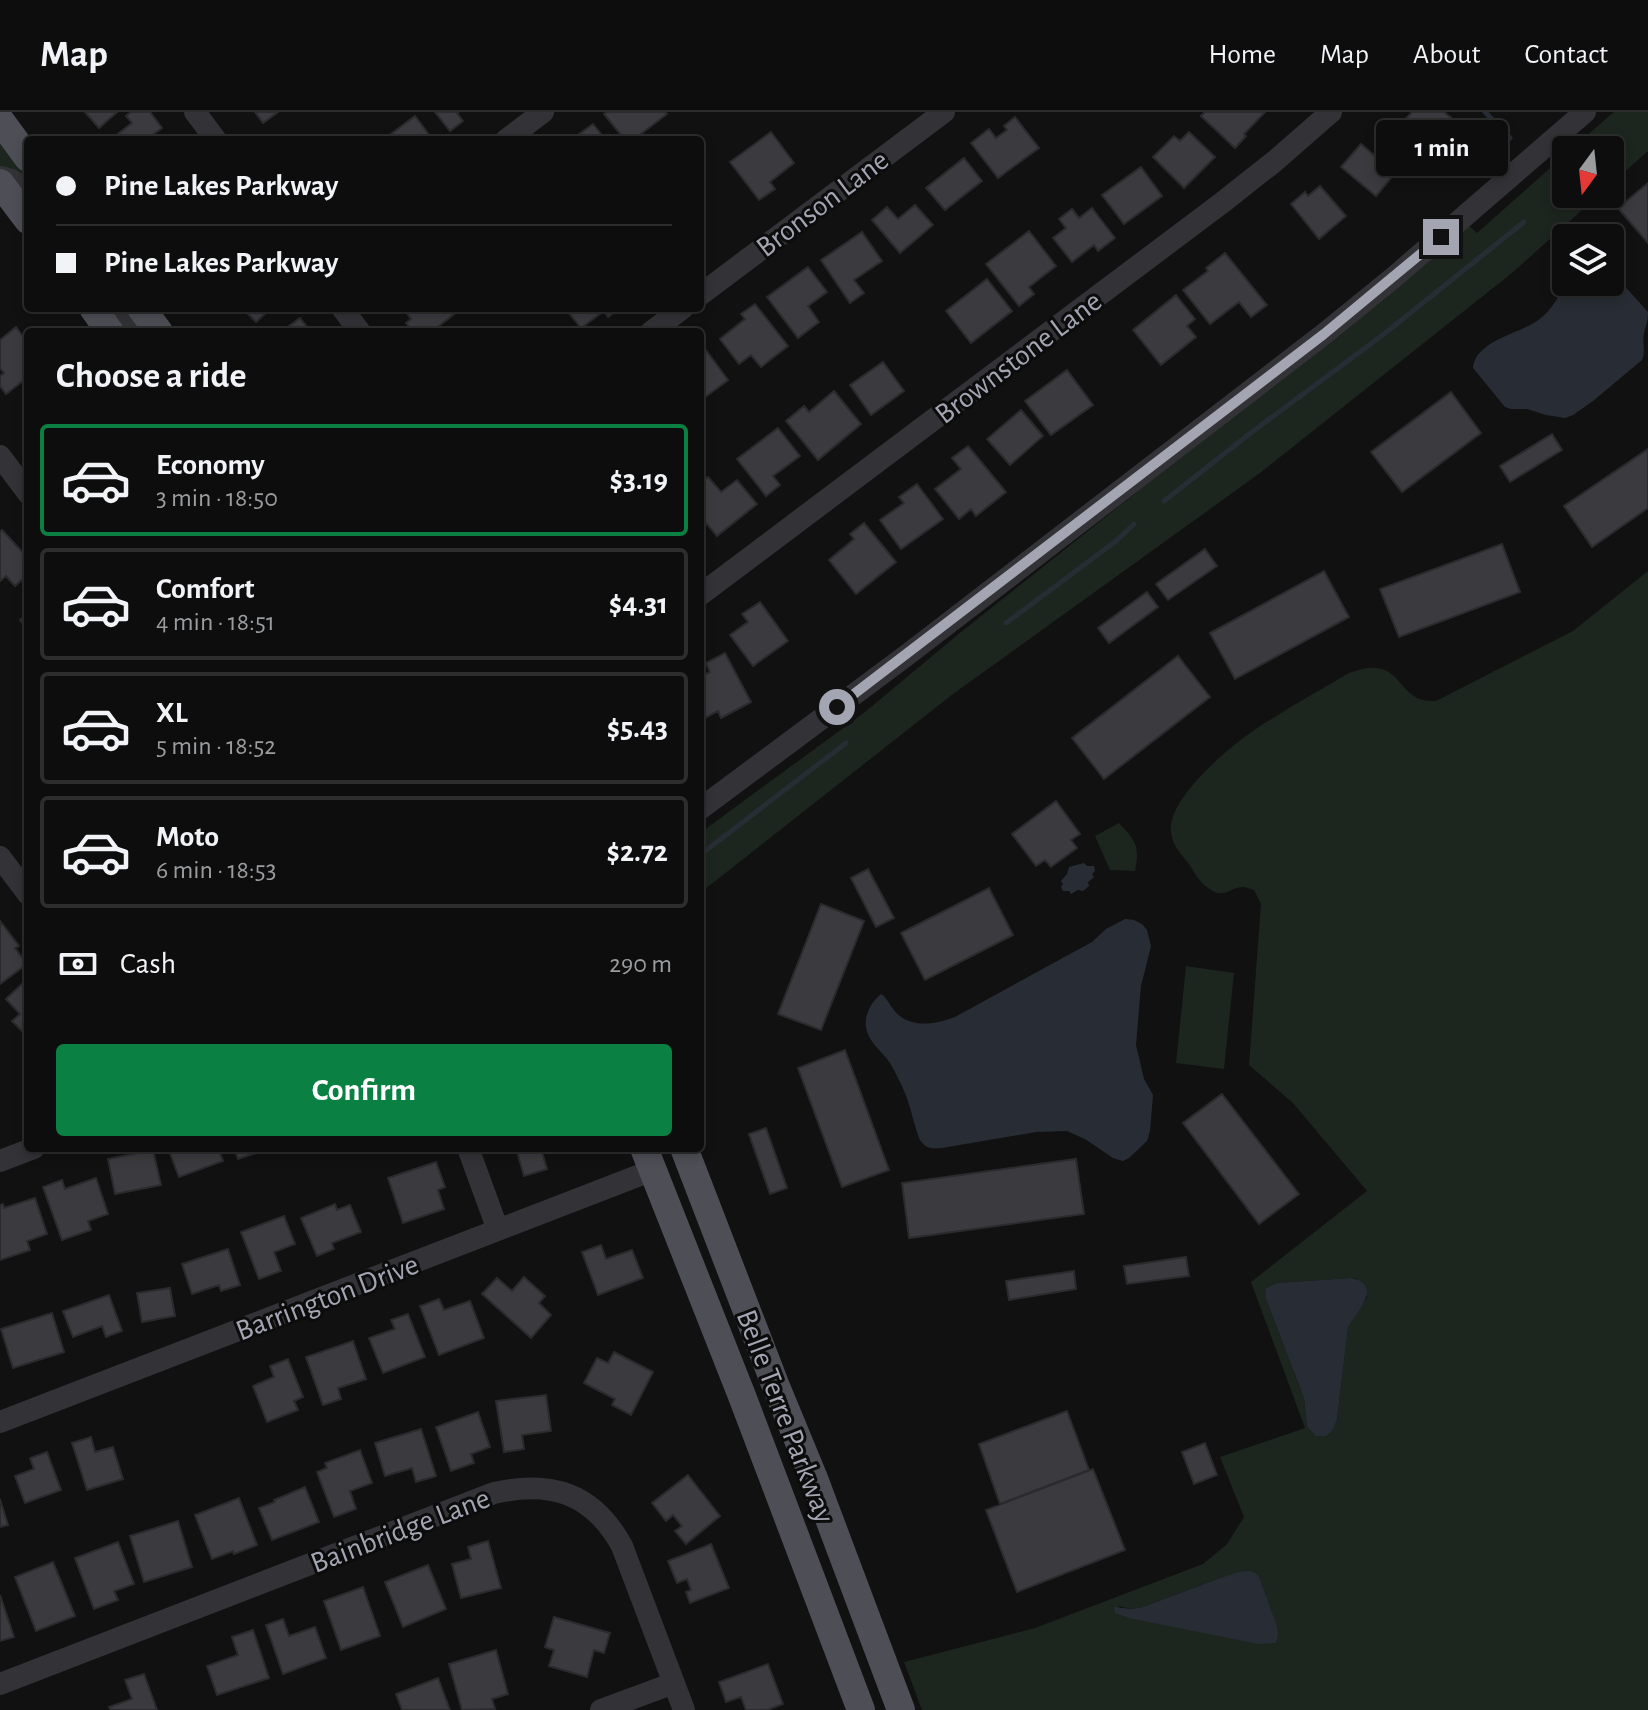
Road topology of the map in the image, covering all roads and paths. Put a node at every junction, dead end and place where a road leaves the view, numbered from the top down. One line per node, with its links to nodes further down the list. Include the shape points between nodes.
1 (195, 112): 7 (street)
2 (543, 112): 8 (street)
3 (944, 112): 13 (street, Bronson Lane)
4 (1331, 112): 20 (street, Brownstone Lane, via 1231,196)
5 (1585, 112): 21 (street, via 1324,334)
6 (0, 120): 9 (main road)
7 (213, 136)
8 (511, 136)
9 (24, 153)
10 (0, 180): 11 (street, via 12,180); 12 (main road)
11 (24, 189)
12 (24, 214)
13 (704, 292)
14 (123, 312): 16 (street)
15 (678, 312): 17 (street)
16 (139, 328)
17 (656, 328)
18 (0, 456): 19 (street)
19 (24, 488)
20 (704, 592)
21 (704, 806)
22 (0, 857): 23 (street)
23 (24, 889)
24 (24, 1152): 28 (street)
25 (469, 1152): 29 (street)
26 (686, 1152): 36 (main road, Belle Terre Parkway)
27 (649, 1159): 29 (street, Barrington Drive); 35 (main road, Belle Terre Parkway)
28 (0, 1161)
29 (498, 1230): 30 (street, Barrington Drive)
30 (0, 1422)
31 (674, 1683): 32 (street, Bainbridge Lane, via 611,1528 577,1498 524,1488 494,1493); 33 (street); 34 (street, Bainbridge Lane)
32 (0, 1684)
33 (601, 1710)
34 (684, 1710)
35 (861, 1710)
36 (901, 1710)

